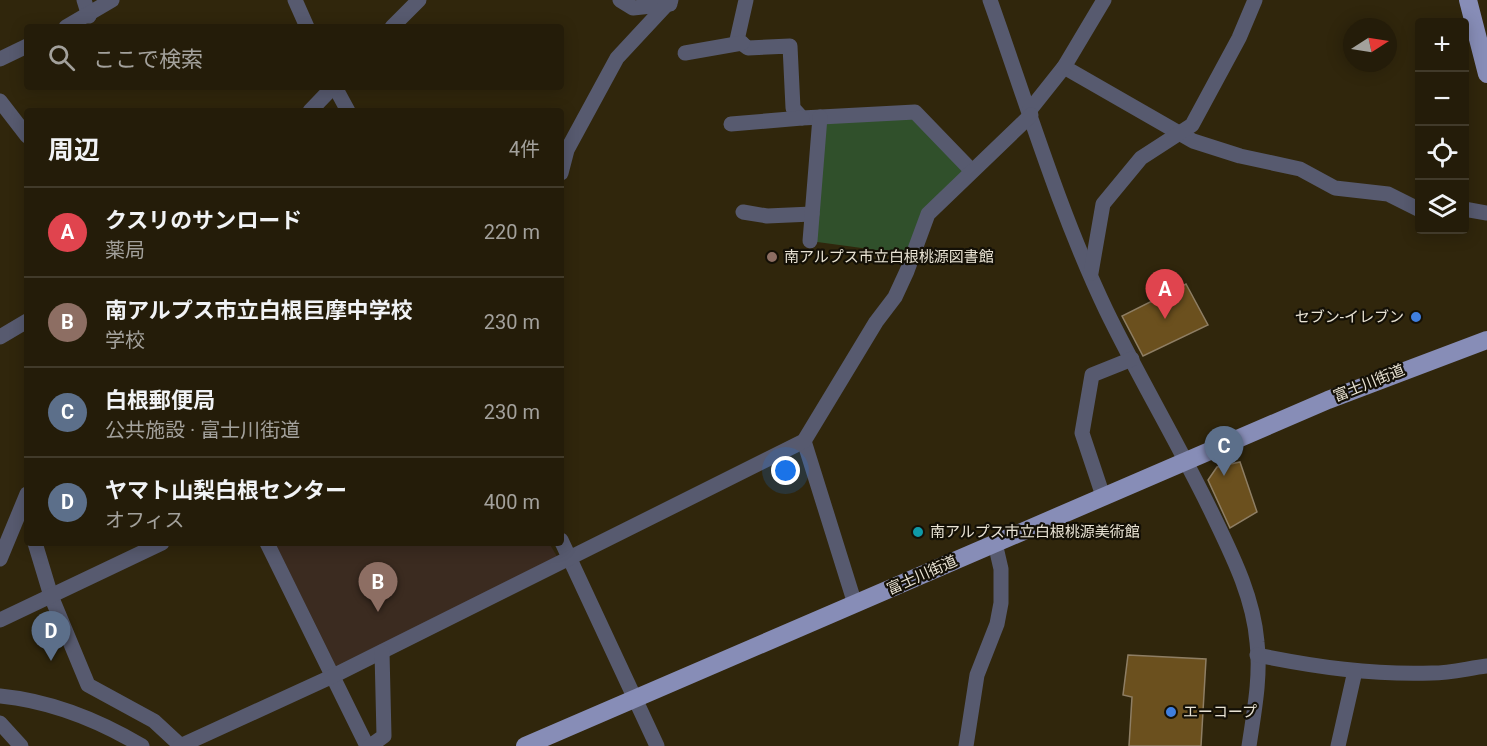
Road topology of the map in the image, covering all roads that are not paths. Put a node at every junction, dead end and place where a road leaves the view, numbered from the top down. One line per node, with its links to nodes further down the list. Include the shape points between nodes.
1 (84, 0): 12 (street)
2 (112, 0): 12 (street)
3 (295, 0): 14 (street)
4 (419, 0): 15 (street)
5 (620, 0): 11 (street, via 633,8)
6 (746, 0): 16 (street, via 737,40)
7 (990, 0): 27 (street)
8 (1104, 0): 20 (street)
9 (1254, 0): 32 (street, via 1215,87 1192,125)
10 (1468, 0): 21 (main road)
11 (670, 2): 33 (street, via 616,58)
12 (89, 16): 13 (street)
13 (72, 24)
14 (306, 24)
15 (395, 24)
16 (742, 43): 18 (street); 29 (street, via 748,48 790,46 793,108)
17 (24, 47): 19 (street)
18 (685, 53)
19 (0, 59)
20 (1064, 67): 27 (street); 32 (street)
21 (1487, 74)
22 (331, 90): 25 (street)
23 (336, 90): 26 (street)
24 (0, 101): 31 (street)
25 (313, 108)
26 (346, 108)
27 (1030, 113): 34 (street); 41 (street)
28 (819, 117): 29 (street); 34 (street, via 915,112); 39 (street)
29 (802, 118): 30 (street)
30 (731, 124)
31 (24, 132)
32 (1181, 134): 35 (street, via 1240,156 1299,169 1335,188 1388,194); 41 (street, via 1141,158 1104,204)
33 (564, 162)
34 (971, 170): 46 (street, via 928,214 895,297)
35 (1415, 208)
36 (1469, 210): 38 (street)
37 (743, 212): 39 (street, via 767,216)
38 (1487, 213)
39 (812, 214): 40 (street)
40 (810, 241)
41 (1091, 273): 45 (street)
42 (24, 323): 43 (street)
43 (0, 337)
44 (1487, 340): 47 (main road, 富士川街道, via 1328,400)
45 (1132, 359): 47 (street); 48 (street, via 1092,375 1082,433)
46 (804, 441): 55 (street); 58 (street)
47 (1186, 460): 48 (main road, 富士川街道); 61 (street, via 1238,566 1252,610)
48 (1102, 496): 50 (main road, 富士川街道)
49 (24, 510): 56 (street)
50 (995, 543): 58 (main road, 富士川街道); 74 (street, via 1001,568 1001,603 977,675)
51 (36, 546): 57 (street)
52 (156, 546): 57 (street)
53 (268, 546): 64 (street)
54 (564, 546): 55 (street)
55 (570, 559): 60 (street); 66 (street)
56 (0, 560)
57 (51, 596): 59 (street); 70 (street, via 88,685 154,721)
58 (855, 604): 66 (main road, 富士川街道)
59 (0, 620)
60 (382, 652): 64 (street); 71 (street, via 384,736)
61 (1257, 655): 63 (street); 75 (street)
62 (1487, 666): 63 (street, via 1434,673)
63 (1355, 671): 76 (street)
64 (333, 676): 70 (street); 71 (street)
65 (0, 696): 69 (street, via 71,711)
66 (637, 698): 72 (main road, 富士川街道); 73 (street)
67 (0, 723): 68 (street)
68 (21, 746)
69 (142, 746)
70 (181, 746)
71 (368, 746)
72 (525, 746)
73 (657, 746)
74 (966, 746)
75 (1249, 746)
76 (1338, 746)

